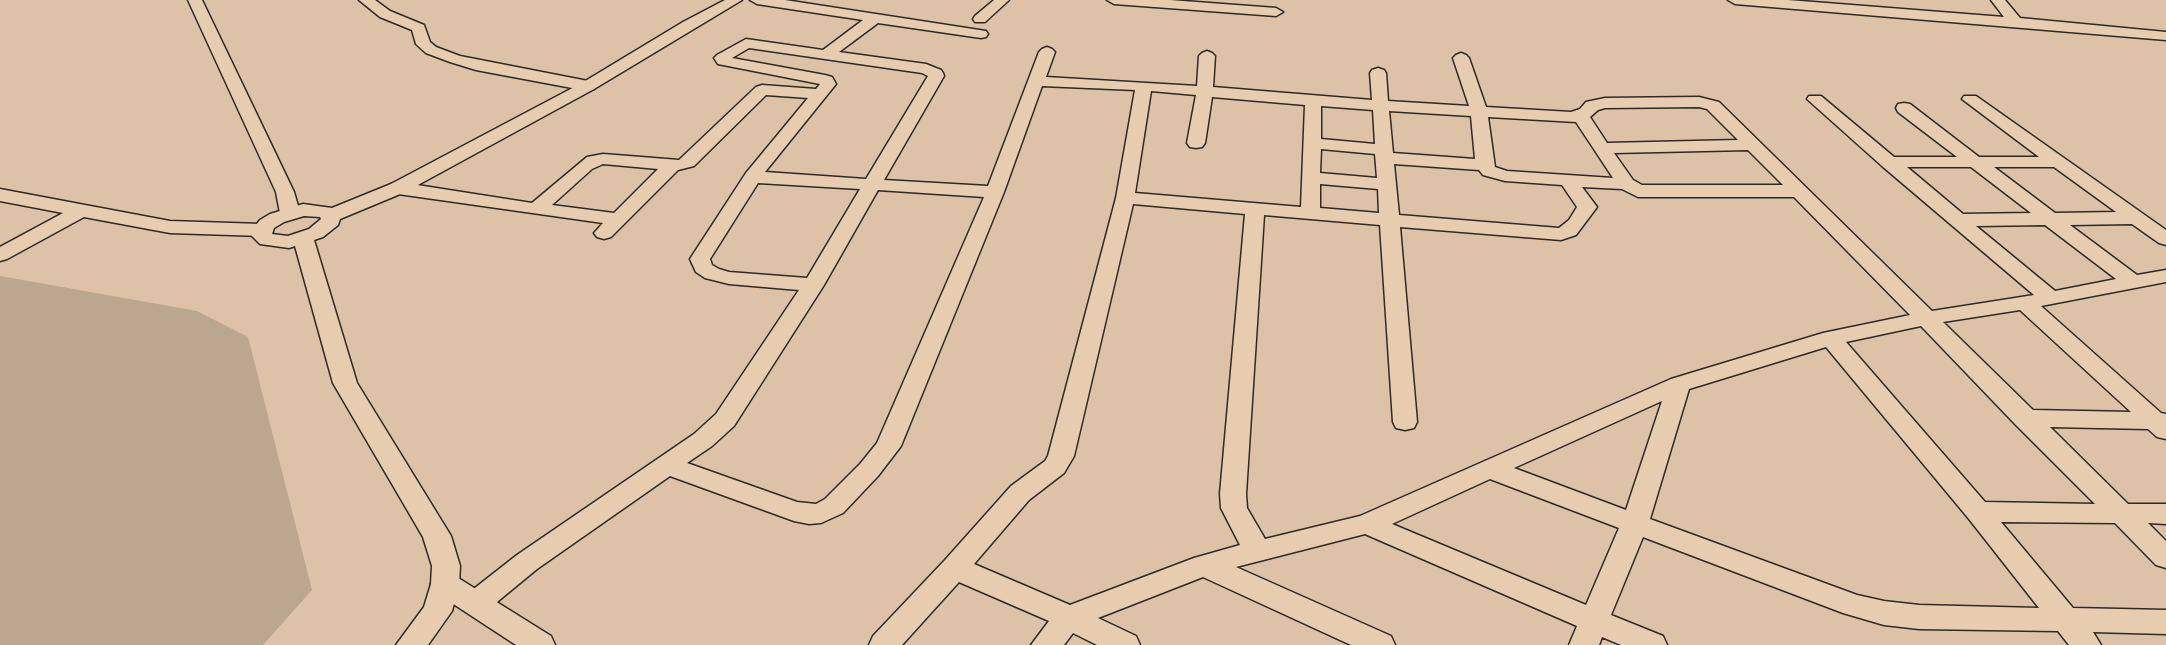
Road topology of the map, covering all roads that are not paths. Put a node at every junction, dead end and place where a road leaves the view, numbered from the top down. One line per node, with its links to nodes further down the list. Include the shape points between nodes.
1 (195, 0): 55 (street, via 285,192)
2 (366, 0): 20 (street, via 385,14 419,28 423,44 455,59)
3 (735, 0): 20 (street, via 688,25)
4 (757, 0): 11 (street)
5 (1001, 0): 11 (street, via 980,26)
6 (1114, 0): 10 (street)
7 (1735, 0): 9 (street)
8 (1998, 0): 12 (street)
9 (1757, 1): 12 (street)
10 (1276, 12)
11 (874, 19): 15 (street)
12 (2016, 22): 13 (street)
13 (2166, 36)
14 (1047, 52): 19 (street)
15 (827, 54): 23 (street, via 746,43 722,58 726,62 826,80 828,84); 44 (street, via 926,69 935,73 936,76)
16 (1207, 56): 22 (street)
17 (1461, 58): 29 (street)
18 (1378, 73): 27 (street)
19 (1036, 81): 21 (street); 49 (street)
20 (588, 86): 47 (street)
21 (1144, 86): 22 (street); 51 (street)
22 (1205, 91): 26 (street); 31 (street)
23 (820, 94): 39 (street, via 762,90 688,162); 41 (street)
24 (1815, 99): 36 (street)
25 (1970, 99): 38 (street)
26 (1313, 101): 27 (street); 32 (street)
27 (1380, 106): 29 (street); 35 (street)
28 (1904, 108): 37 (street)
29 (1479, 112): 30 (street); 40 (street)
30 (1581, 116): 33 (street, via 1596,104 1706,102 1713,105); 34 (street)
31 (1196, 143)
32 (1312, 143): 35 (street); 42 (street)
33 (1753, 145): 34 (street); 48 (street)
34 (1603, 148): 46 (street)
35 (1384, 154): 40 (street); 45 (street)
36 (1888, 162): 37 (street); 62 (street)
37 (1973, 162): 38 (street); 60 (street)
38 (2058, 162): 58 (street)
39 (673, 165): 52 (street, via 603,159 593,161); 59 (street)
40 (1485, 166): 43 (street, via 1496,174)
41 (752, 177): 44 (street); 70 (street, via 700,259 703,268 712,274 729,278)
42 (1311, 178): 45 (street); 56 (street)
43 (1567, 180): 46 (street); 61 (street, via 1587,206 1576,224 1561,234)
44 (872, 184): 49 (street); 70 (street)
45 (1386, 184): 61 (street)
46 (1626, 184): 48 (street, via 1630,188 1649,192)
47 (398, 188): 52 (street); 57 (street)
48 (1799, 191): 73 (street)
49 (995, 192): 79 (street, via 888,446 834,506 821,513 794,511)
50 (0, 195): 53 (street)
51 (1124, 198): 54 (street); 89 (street, via 1056,467 1020,493)
52 (536, 209): 59 (street)
53 (82, 210): 63 (street, via 170,227); 67 (street)
54 (1255, 210): 56 (street); 86 (street, via 1233,494 1234,508 1239,520)
55 (290, 213): 57 (street, via 315,210); 63 (street, via 267,224)
56 (1310, 214): 61 (street)
57 (330, 216): 65 (street, via 331,221 326,227)
58 (2137, 218): 60 (street); 66 (street)
59 (619, 219): 64 (street)
60 (2048, 219): 62 (street); 69 (street)
61 (1388, 220): 77 (street)
62 (1957, 220): 71 (street)
63 (262, 230): 65 (street, via 262,236 272,241 289,242)
64 (604, 232)
65 (303, 238): 90 (street, via 345,383 437,536 446,566)
66 (2166, 239)
67 (0, 255)
68 (2166, 276): 69 (street)
69 (2133, 282): 71 (street)
70 (813, 285): 79 (street, via 725,420 703,440)
71 (2050, 298): 72 (street)
72 (2025, 303): 73 (street); 78 (street)
73 (1927, 318): 74 (street); 76 (street)
74 (1832, 338): 75 (street); 81 (street)
75 (1679, 384): 80 (street); 84 (street)
76 (2024, 418): 78 (street); 82 (street)
77 (1405, 422)
78 (2163, 424)
79 (666, 466): 91 (street, via 527,562)
80 (1489, 469): 84 (street); 85 (street)
81 (1978, 512): 82 (street); 93 (street)
82 (2123, 514): 83 (street); 87 (street)
83 (2166, 514)
84 (1635, 523): 93 (street, via 1854,605 1884,613 1918,618); 95 (street)
85 (1367, 524): 86 (street); 95 (street)
86 (1258, 552): 88 (street)
87 (2166, 558)
88 (1204, 565): 92 (street); 101 (street)
89 (955, 568): 92 (street); 98 (street)
90 (445, 584): 91 (street); 96 (street, via 437,611)
91 (476, 604): 97 (street)
92 (1069, 617): 99 (street); 100 (street)
93 (2065, 620): 94 (street); 103 (street)
94 (2166, 622)
95 (1589, 634): 102 (street)
96 (411, 645)
97 (540, 645)
98 (884, 645)
99 (1046, 645)
100 (1125, 645)
101 (1380, 645)
102 (1652, 645)
103 (2086, 645)

